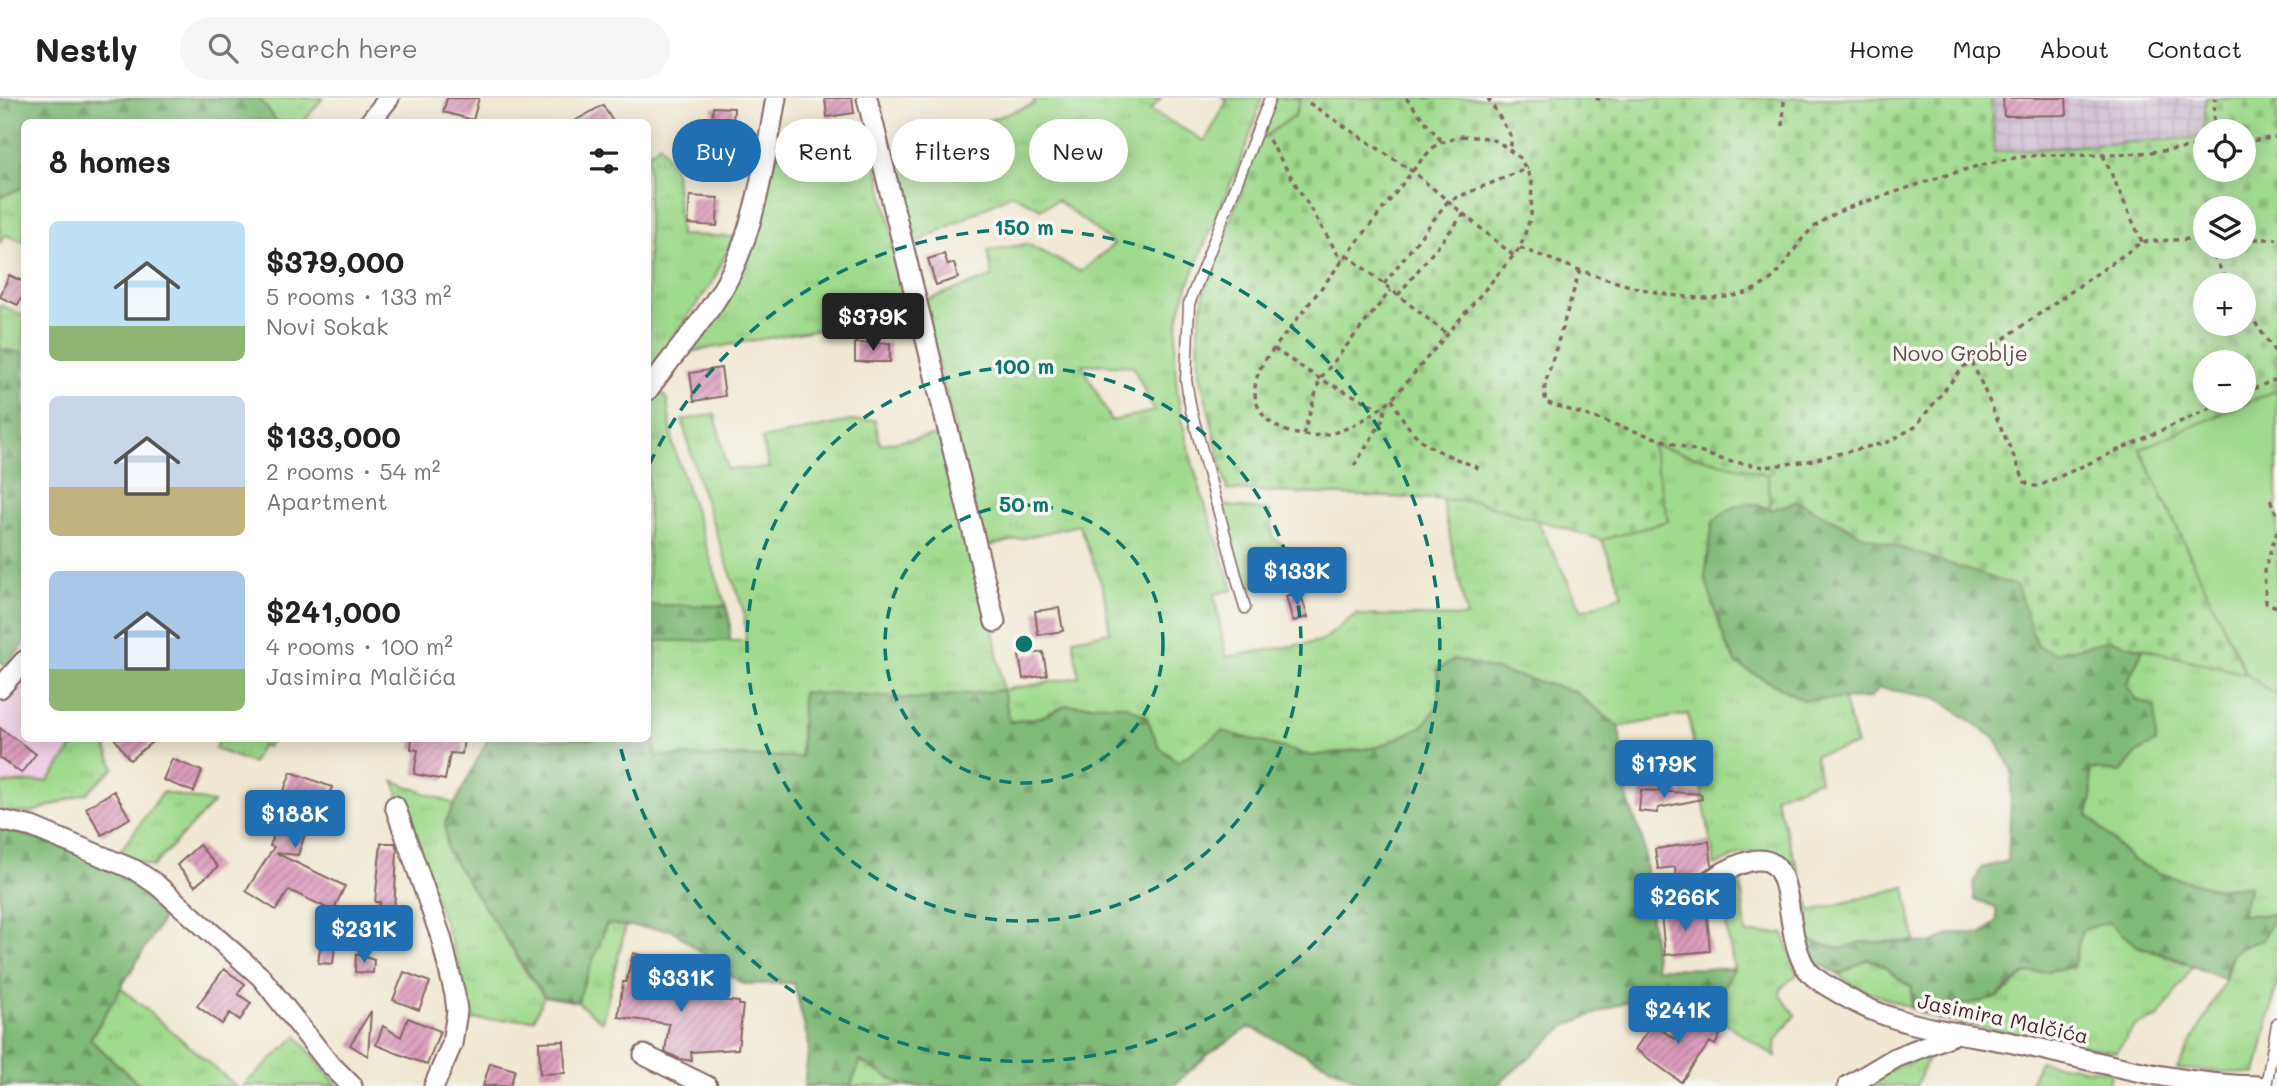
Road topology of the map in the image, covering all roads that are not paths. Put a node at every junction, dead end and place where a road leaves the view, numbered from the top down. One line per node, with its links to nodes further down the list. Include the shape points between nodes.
1 (389, 98): 5 (street)
2 (776, 98): 6 (street, via 765,163 739,255 710,309)
3 (867, 98): 8 (street)
4 (1270, 98): 7 (lane, via 1189,304 1186,380 1191,410)
5 (372, 119)
6 (651, 386)
7 (1245, 608)
8 (995, 622)
9 (21, 664): 10 (street)
10 (0, 688)
11 (395, 806): 18 (street, via 441,937 455,995 452,1044)
12 (0, 820): 17 (street, via 32,827 135,870 156,884 261,977)
13 (1709, 881): 15 (street, Jasimira Malčića, via 1747,861 1775,866 1786,884 1798,951 1817,979 1849,999)
14 (2277, 1024): 22 (lane)
15 (1954, 1035): 20 (street, via 1895,1058); 21 (street, Jasimira Malčića, via 2022,1045 2189,1082)
16 (644, 1055): 19 (street)
17 (352, 1086)
18 (434, 1086)
19 (707, 1086)
20 (1848, 1086)
21 (2258, 1086)
22 (2268, 1086): 23 (street)
23 (2276, 1086)

